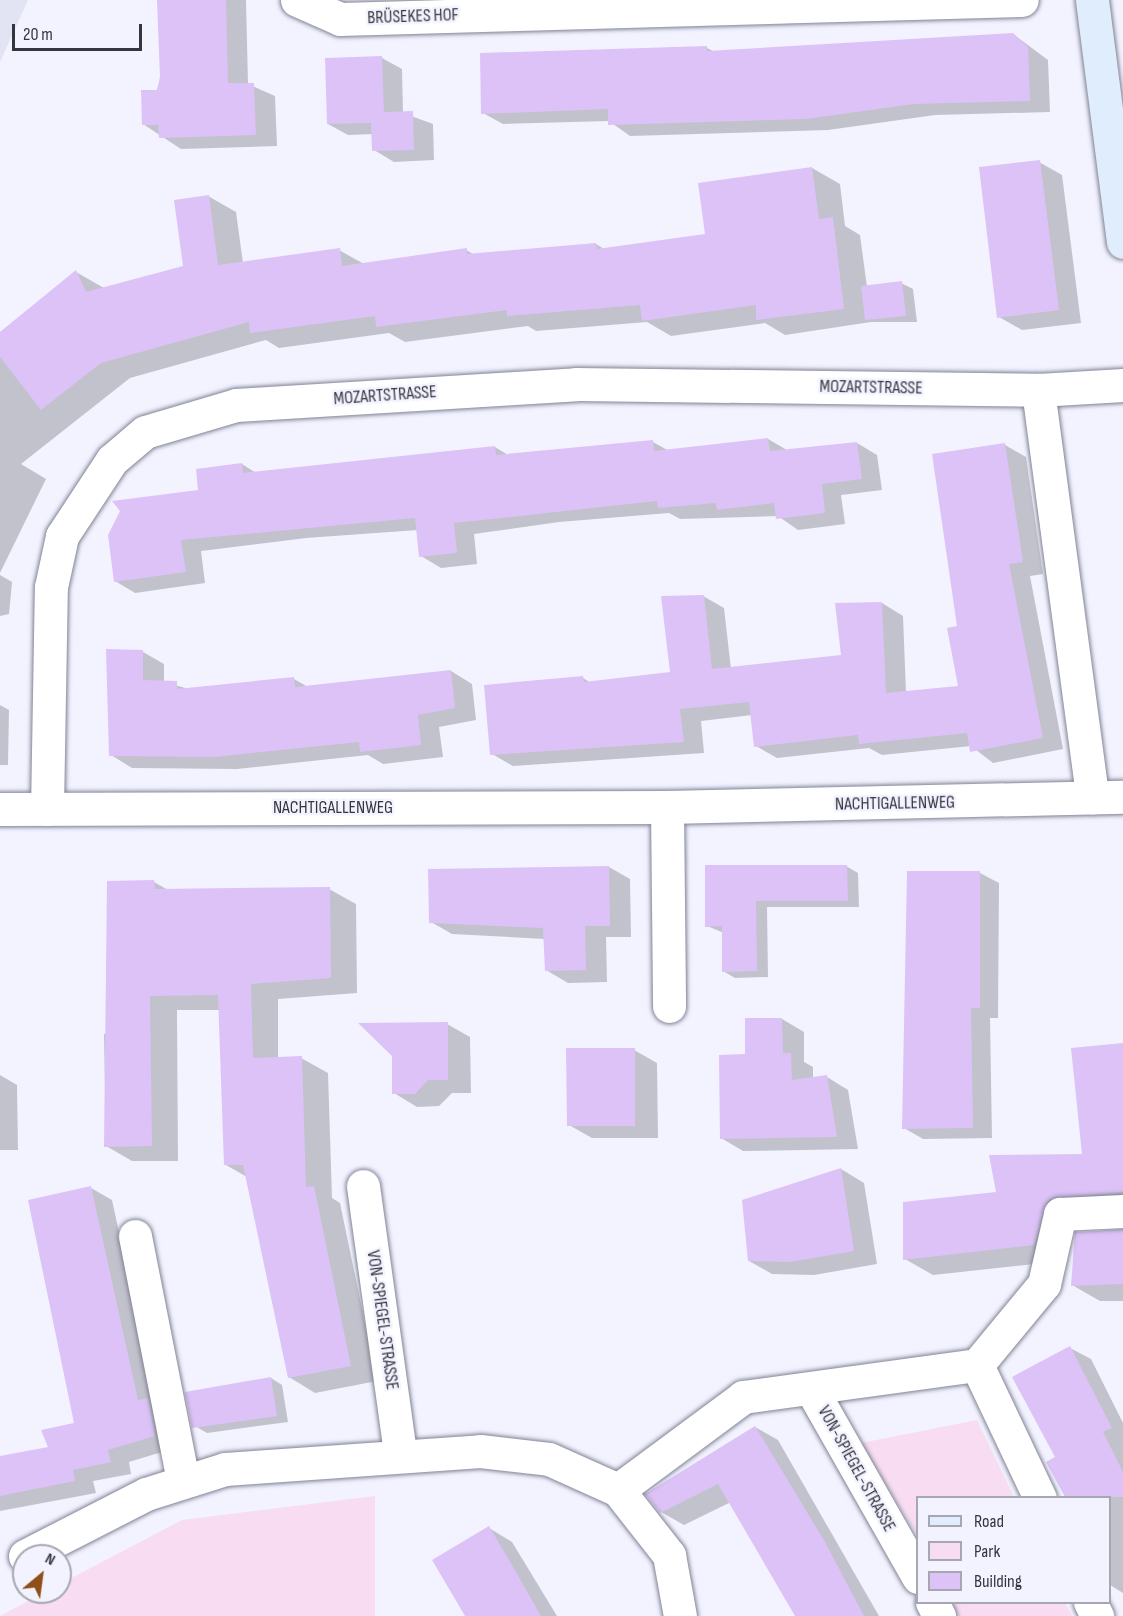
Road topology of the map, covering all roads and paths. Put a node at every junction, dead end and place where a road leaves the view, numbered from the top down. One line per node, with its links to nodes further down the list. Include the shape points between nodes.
1 (297, 0): 4 (street, BRÜSEKES HOF, via 340,20)
2 (1022, 0): 4 (street, BRÜSEKES HOF)
3 (1092, 0): 5 (main road)
4 (894, 2)
5 (1123, 242)
6 (1123, 385): 7 (street, MOZARTSTRASSE)
7 (1038, 390): 8 (street); 11 (street, MOZARTSTRASSE, via 576,384 236,405 145,432 112,460 62,536 51,587)
8 (1107, 797): 9 (street, NACHTIGALLENWEG)
9 (666, 807): 11 (street, NACHTIGALLENWEG); 12 (street)
10 (0, 809): 11 (street, NACHTIGALLENWEG)
11 (47, 809)
12 (669, 1006)
13 (363, 1186): 18 (street, VON-SPIEGEL-STRASSE)
14 (1123, 1211): 16 (street, via 1060,1214 1044,1284)
15 (135, 1236): 19 (street)
16 (977, 1365): 17 (street, VON-SPIEGEL-STRASSE); 21 (street)
17 (813, 1392): 20 (street, VON-SPIEGEL-STRASSE, via 743,1397); 23 (street, VON-SPIEGEL-STRASSE)
18 (400, 1453): 19 (street, via 225,1469); 20 (street, via 480,1450 549,1459)
19 (183, 1481): 22 (street, via 146,1494)
20 (618, 1490): 24 (street, via 669,1555)
21 (1040, 1496)
22 (48, 1544)
23 (916, 1573)
24 (680, 1616)

